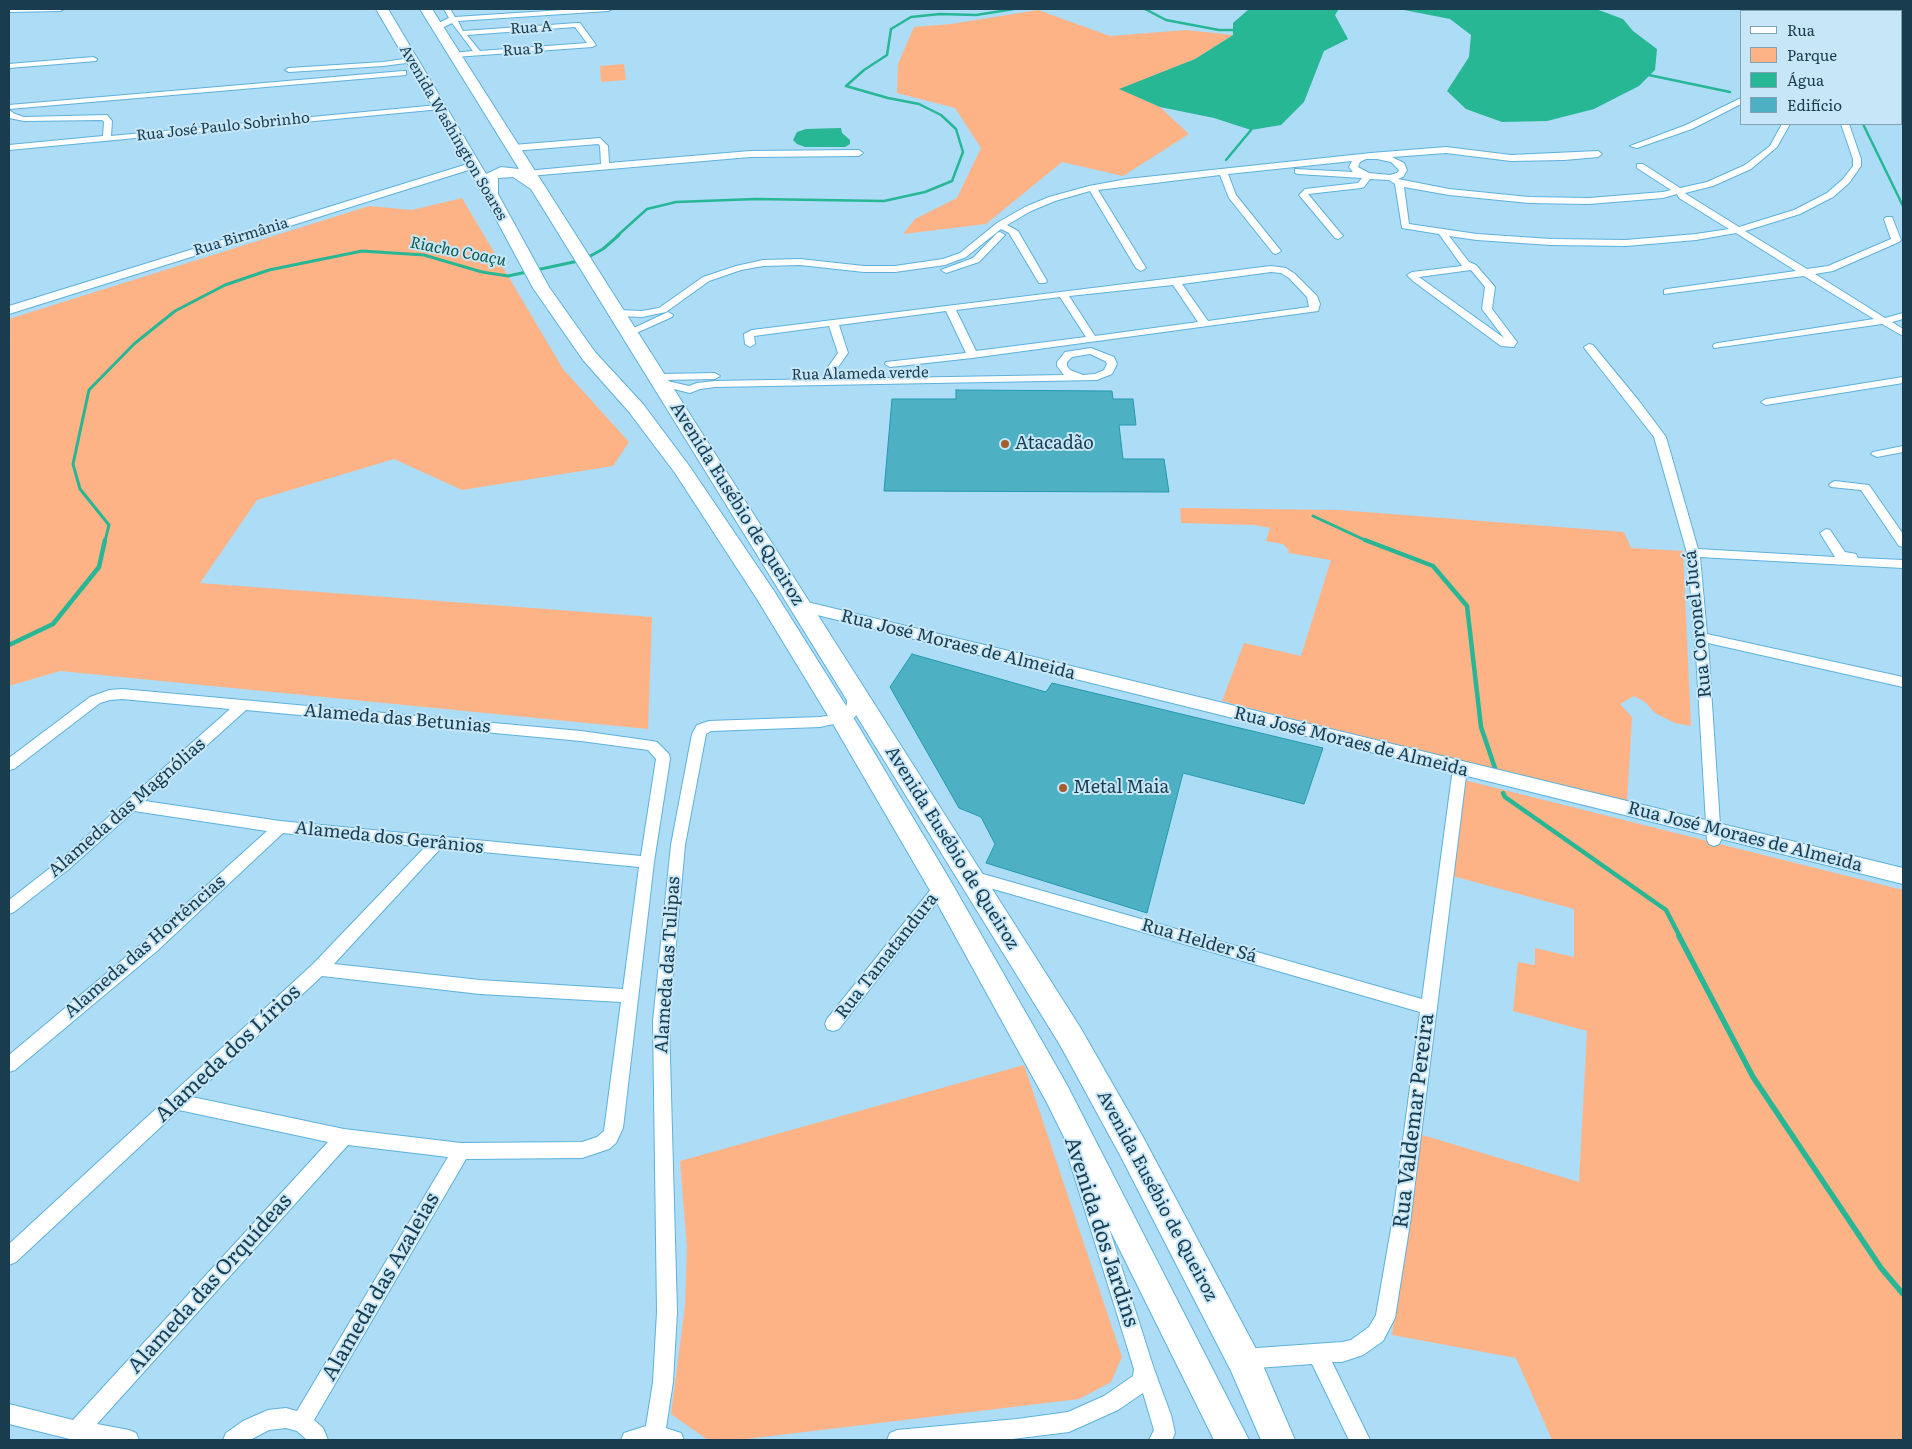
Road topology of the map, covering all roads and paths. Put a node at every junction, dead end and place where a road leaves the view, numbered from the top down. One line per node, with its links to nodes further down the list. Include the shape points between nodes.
1 (58, 9): 5 (street)
2 (382, 9): 14 (highway, Avenida Washington Soares)
3 (588, 9): 4 (street); 7 (street)
4 (608, 9)
5 (9, 10)
6 (450, 12): 7 (street); 8 (street, via 444,25); 9 (street)
7 (525, 12)
8 (432, 18): 12 (highway)
9 (461, 33): 10 (street, Rua A, via 577,25); 11 (street)
10 (592, 45): 11 (street, Rua B)
11 (478, 53): 12 (street, Rua B)
12 (455, 55): 25 (highway)
13 (93, 59): 15 (street)
14 (411, 60): 16 (street); 20 (highway, Avenida Washington Soares)
15 (9, 66)
16 (289, 70)
17 (403, 73): 19 (street)
18 (1740, 101): 26 (street, via 1689,127)
19 (9, 107)
20 (438, 107): 24 (street, Rua José Paulo Sobrinho); 28 (highway, Avenida Washington Soares)
21 (9, 112): 24 (street, via 24,119 104,117 108,121)
22 (1785, 125): 45 (street, via 1773,147 1753,164 1724,178)
23 (1845, 125): 49 (street, via 1857,159 1857,166 1846,181 1809,207)
24 (107, 139): 27 (street, Rua José Paulo Sobrinho)
25 (510, 144): 28 (highway, via 504,143 505,156 495,162 480,162); 36 (street, via 600,141 604,146); 42 (highway)
26 (1634, 146)
27 (9, 148)
28 (463, 148): 35 (highway, Avenida Washington Soares)
29 (859, 153): 36 (street, via 750,154)
30 (1416, 153): 31 (street, via 1446,150 1528,158); 32 (street); 38 (street)
31 (1598, 154)
32 (1368, 157): 33 (street); 38 (street, via 1394,160); 40 (street, via 1354,162)
33 (1339, 159): 34 (street); 40 (street)
34 (1306, 163): 39 (street); 41 (street)
35 (474, 165): 46 (highway, Avenida Washington Soares); 71 (street, Rua Birmânia)
36 (605, 166): 42 (street)
37 (1640, 166): 45 (street)
38 (1403, 168): 43 (street)
39 (1316, 171): 40 (street); 41 (street)
40 (1356, 173): 43 (street); 52 (street, via 1361,185 1302,195)
41 (1225, 174): 44 (street); 54 (street, via 1232,196)
42 (532, 179): 46 (highway, via 518,173 501,172 490,179); 73 (highway, Avenida Eusébio de Queiroz)
43 (1395, 181): 45 (street, via 1469,195 1550,201 1627,200); 50 (street, via 1404,226)
44 (1094, 190): 48 (street); 60 (street)
45 (1680, 192): 49 (street)
46 (490, 194): 66 (highway, Avenida Washington Soares)
47 (1888, 219): 62 (street, via 1896,240)
48 (1004, 226): 53 (street); 55 (street); 64 (street, via 1012,231)
49 (1744, 229): 51 (street, via 1673,239 1601,243 1526,241); 62 (street); 63 (street)
50 (1442, 232): 51 (street); 59 (street, via 1466,264)
51 (1456, 234): 59 (street)
52 (1338, 236)
53 (972, 248): 55 (street); 56 (street)
54 (1276, 251)
55 (986, 252): 57 (street)
56 (963, 255): 57 (street); 58 (street)
57 (976, 260): 58 (street)
58 (948, 265): 61 (street)
59 (1473, 267): 70 (street, via 1490,287); 72 (street, via 1412,275)
60 (1141, 268)
61 (926, 269): 73 (street, via 879,269 800,262 757,264 706,279 662,310 642,314); 78 (street, via 870,275 787,267 754,271 714,284 697,293 672,314)
62 (1820, 271): 63 (street); 74 (street)
63 (1808, 273): 67 (street); 75 (street)
64 (1042, 281)
65 (1176, 282): 68 (street); 77 (street); 77 (street, via 1283,270 1309,293 1315,304 1314,308 1305,311)
66 (541, 288): 107 (highway, Avenida Eusébio de Queiroz, via 589,356 636,408 683,471)
67 (1667, 292)
68 (1063, 294): 69 (street); 80 (street)
69 (950, 308): 76 (street); 84 (street)
70 (1488, 309): 72 (street); 72 (street, via 1512,342 1510,344 1505,344)
71 (9, 310)
72 (1460, 312)
73 (617, 313): 78 (highway, Avenida Eusébio de Queiroz)
74 (1901, 319): 75 (street)
75 (1884, 321): 79 (street); 82 (street)
76 (833, 323): 81 (street, via 752,333 749,334); 88 (street, via 843,352)
77 (1204, 323): 80 (street)
78 (630, 332): 89 (highway, Avenida Eusébio de Queiroz)
79 (1903, 333)
80 (1092, 338): 84 (street)
81 (750, 344)
82 (1718, 346)
83 (1589, 347): 97 (street, Rua Coronel Jucá, via 1660,437)
84 (972, 355): 85 (street)
85 (890, 364)
86 (1062, 366): 87 (street, via 1066,372); 87 (street, Rua Alameda verde, via 1064,358 1075,352 1091,351 1110,360 1112,364 1108,372); 88 (street, Rua Alameda verde, via 1046,371)
87 (1083, 378): 88 (street, Rua Alameda verde)
88 (829, 379): 89 (street, Rua Alameda verde); 89 (street, Rua Alameda verde, via 715,384 690,390)
89 (660, 380): 100 (highway, Avenida Eusébio de Queiroz)
90 (1903, 380): 91 (street)
91 (1766, 402)
92 (1903, 449): 93 (street)
93 (1877, 454)
94 (1835, 485): 96 (street, via 1865,487)
95 (1826, 533): 98 (street, via 1841,556)
96 (1903, 543)
97 (1692, 554): 99 (street); 102 (street, Rua Coronel Jucá)
98 (1903, 560)
99 (1903, 564)
100 (799, 605): 101 (highway, Avenida Eusébio de Queiroz); 103 (street, Rua José Moraes de Almeida)
101 (816, 632): 103 (street, Rua José Moraes de Almeida, via 822,626 842,624); 105 (highway, Avenida Eusébio de Queiroz)
102 (1701, 637): 104 (street); 112 (street, Rua Coronel Jucá)
103 (923, 641): 109 (street, Rua José Moraes de Almeida)
104 (1903, 682)
105 (856, 694): 107 (street, via 850,714); 115 (highway, Avenida Eusébio de Queiroz)
106 (243, 704): 108 (street, Alameda das Betunias, via 109,695 96,700); 110 (street, Alameda das Magnólias); 114 (street, Alameda das Betunias, via 644,744 658,750 663,760)
107 (842, 718): 118 (highway, Avenida Eusébio de Queiroz); 136 (street, Alameda das Tulipas, via 820,722 709,726 698,734 678,845 661,1021 667,1312 663,1382)
108 (9, 765)
109 (1459, 772): 112 (street, Rua José Moraes de Almeida); 122 (street, Rua Valdemar Pereira)
110 (132, 805): 111 (street, Alameda dos Gerânios); 119 (street, Alameda das Magnólias)
111 (280, 827): 113 (street, Alameda dos Gerânios); 124 (street, Alameda das Hortências, via 151,946)
112 (1714, 835): 116 (street, Rua José Moraes de Almeida); 117 (street, Rua José Moraes de Almeida)
113 (437, 843): 114 (street, Alameda dos Gerânios); 120 (street, Alameda dos Lírios)
114 (647, 862): 121 (street)
115 (969, 876): 122 (street, Rua Helder Sá); 131 (highway, Avenida Eusébio de Queiroz, via 1075,1045)
116 (1903, 876)
117 (1903, 886)
118 (941, 887): 123 (street, Rua Tamatandura); 125 (highway, Avenida Eusébio de Queiroz)
119 (9, 908)
120 (319, 969): 121 (street, via 480,987); 126 (street, Alameda dos Lírios)
121 (631, 996): 128 (street, via 614,1128 610,1137 582,1150)
122 (1429, 1008): 130 (street, Rua Valdemar Pereira, via 1385,1318 1376,1334 1356,1348)
123 (833, 1024)
124 (9, 1065)
125 (1057, 1094): 132 (street, Avenida dos Jardins); 143 (highway, Avenida Eusébio de Queiroz)
126 (177, 1102): 127 (street); 129 (street, Alameda dos Lírios)
127 (344, 1137): 128 (street); 135 (street, Alameda das Orquídeas)
128 (461, 1151): 134 (street, Alameda das Azaleias)
129 (9, 1256)
130 (1317, 1354): 131 (street, Rua Valdemar Pereira); 146 (street)
131 (1243, 1359): 144 (highway, Avenida Eusébio de Queiroz); 145 (highway)
132 (1144, 1369): 141 (street, via 1141,1382 1111,1403 1069,1422); 142 (street, Avenida dos Jardins, via 1165,1433)
133 (9, 1414): 135 (street)
134 (302, 1422): 138 (street, via 286,1418 268,1420); 139 (street)
135 (77, 1431): 137 (street)
136 (665, 1438): 140 (street, via 641,1436)
137 (129, 1440)
138 (233, 1440)
139 (318, 1440)
140 (630, 1440)
141 (898, 1440)
142 (1158, 1440)
143 (1232, 1440)
144 (1278, 1440)
145 (1285, 1440)
146 (1360, 1440)

